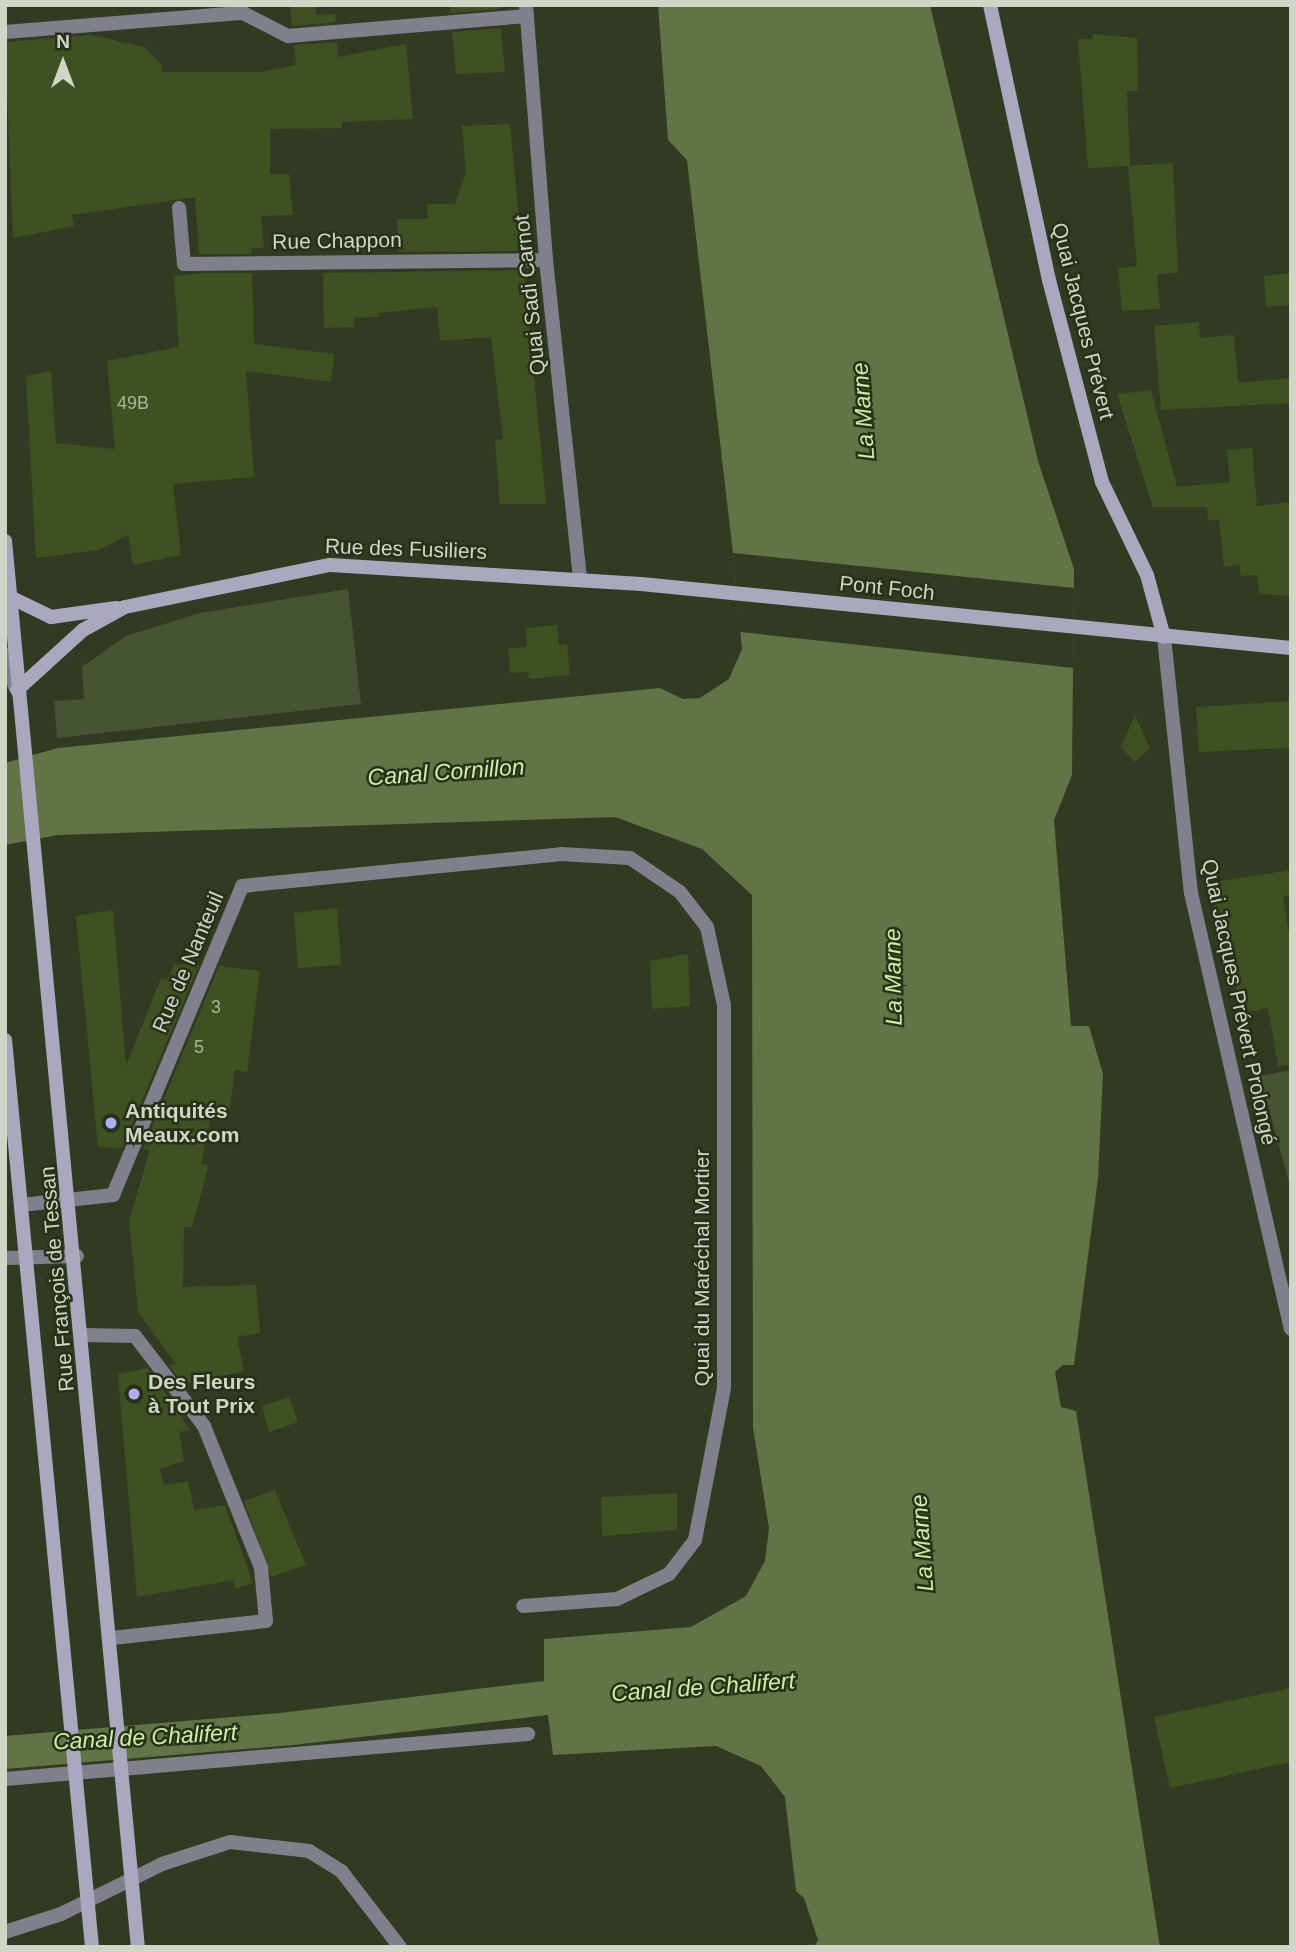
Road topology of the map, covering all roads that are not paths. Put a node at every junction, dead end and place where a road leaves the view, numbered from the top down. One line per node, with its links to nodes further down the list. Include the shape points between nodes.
1 (990, 5): 11 (main road, Quai Jacques Prévert, via 1049,280 1102,482 1147,575)
2 (527, 11): 3 (street, via 288,36 243,13); 5 (street, Quai Sadi Carnot)
3 (5, 32)
4 (179, 208): 5 (street, Rue Chappon, via 184,264)
5 (546, 260): 7 (street, Quai Sadi Carnot)
6 (5, 541): 9 (main road, Rue François de Tessan)
7 (580, 579): 8 (main road, Rue des Fusiliers); 10 (main road, Rue des Fusiliers, via 330,565)
8 (689, 589): 11 (main road, Pont Foch)
9 (8, 593): 10 (main road, Rue des Fusiliers, via 51,617); 14 (main road, Rue François de Tessan)
10 (125, 607): 14 (main road, Rue des Fusiliers, via 83,630)
11 (1164, 637): 12 (main road, Pont Foch); 22 (street, Quai Jacques Prévert Prolongé, via 1191,893)
12 (1291, 649)
13 (5, 654): 14 (street)
14 (17, 690): 17 (main road, Rue François de Tessan)
15 (561, 854): 17 (street, Rue de Nanteuil, via 242,886 113,1195); 24 (street, Quai du Maréchal Mortier, via 630,858 680,892 707,927 724,1005 724,1388 695,1541 669,1574 617,1599)
16 (5, 1040): 18 (main road, Rue François de Tessan)
17 (71, 1198): 18 (street); 19 (main road, Rue François de Tessan)
18 (21, 1205): 21 (main road, Rue François de Tessan)
19 (77, 1256): 21 (street); 23 (main road, Rue François de Tessan)
20 (5, 1258): 21 (street)
21 (27, 1258): 29 (main road, Rue François de Tessan)
22 (1291, 1329)
23 (84, 1335): 25 (main road, Rue François de Tessan); 25 (street, via 135,1336 204,1426 261,1567 266,1621)
24 (523, 1606)
25 (112, 1638): 28 (main road, Rue François de Tessan)
26 (528, 1734): 27 (street)
27 (5, 1779)
28 (133, 1877): 29 (street); 32 (main road); 33 (street, via 230,1842 309,1851 341,1872)
29 (85, 1900): 30 (street, via 61,1914); 31 (main road)
30 (5, 1932)
31 (92, 1947)
32 (138, 1947)
33 (400, 1947)

